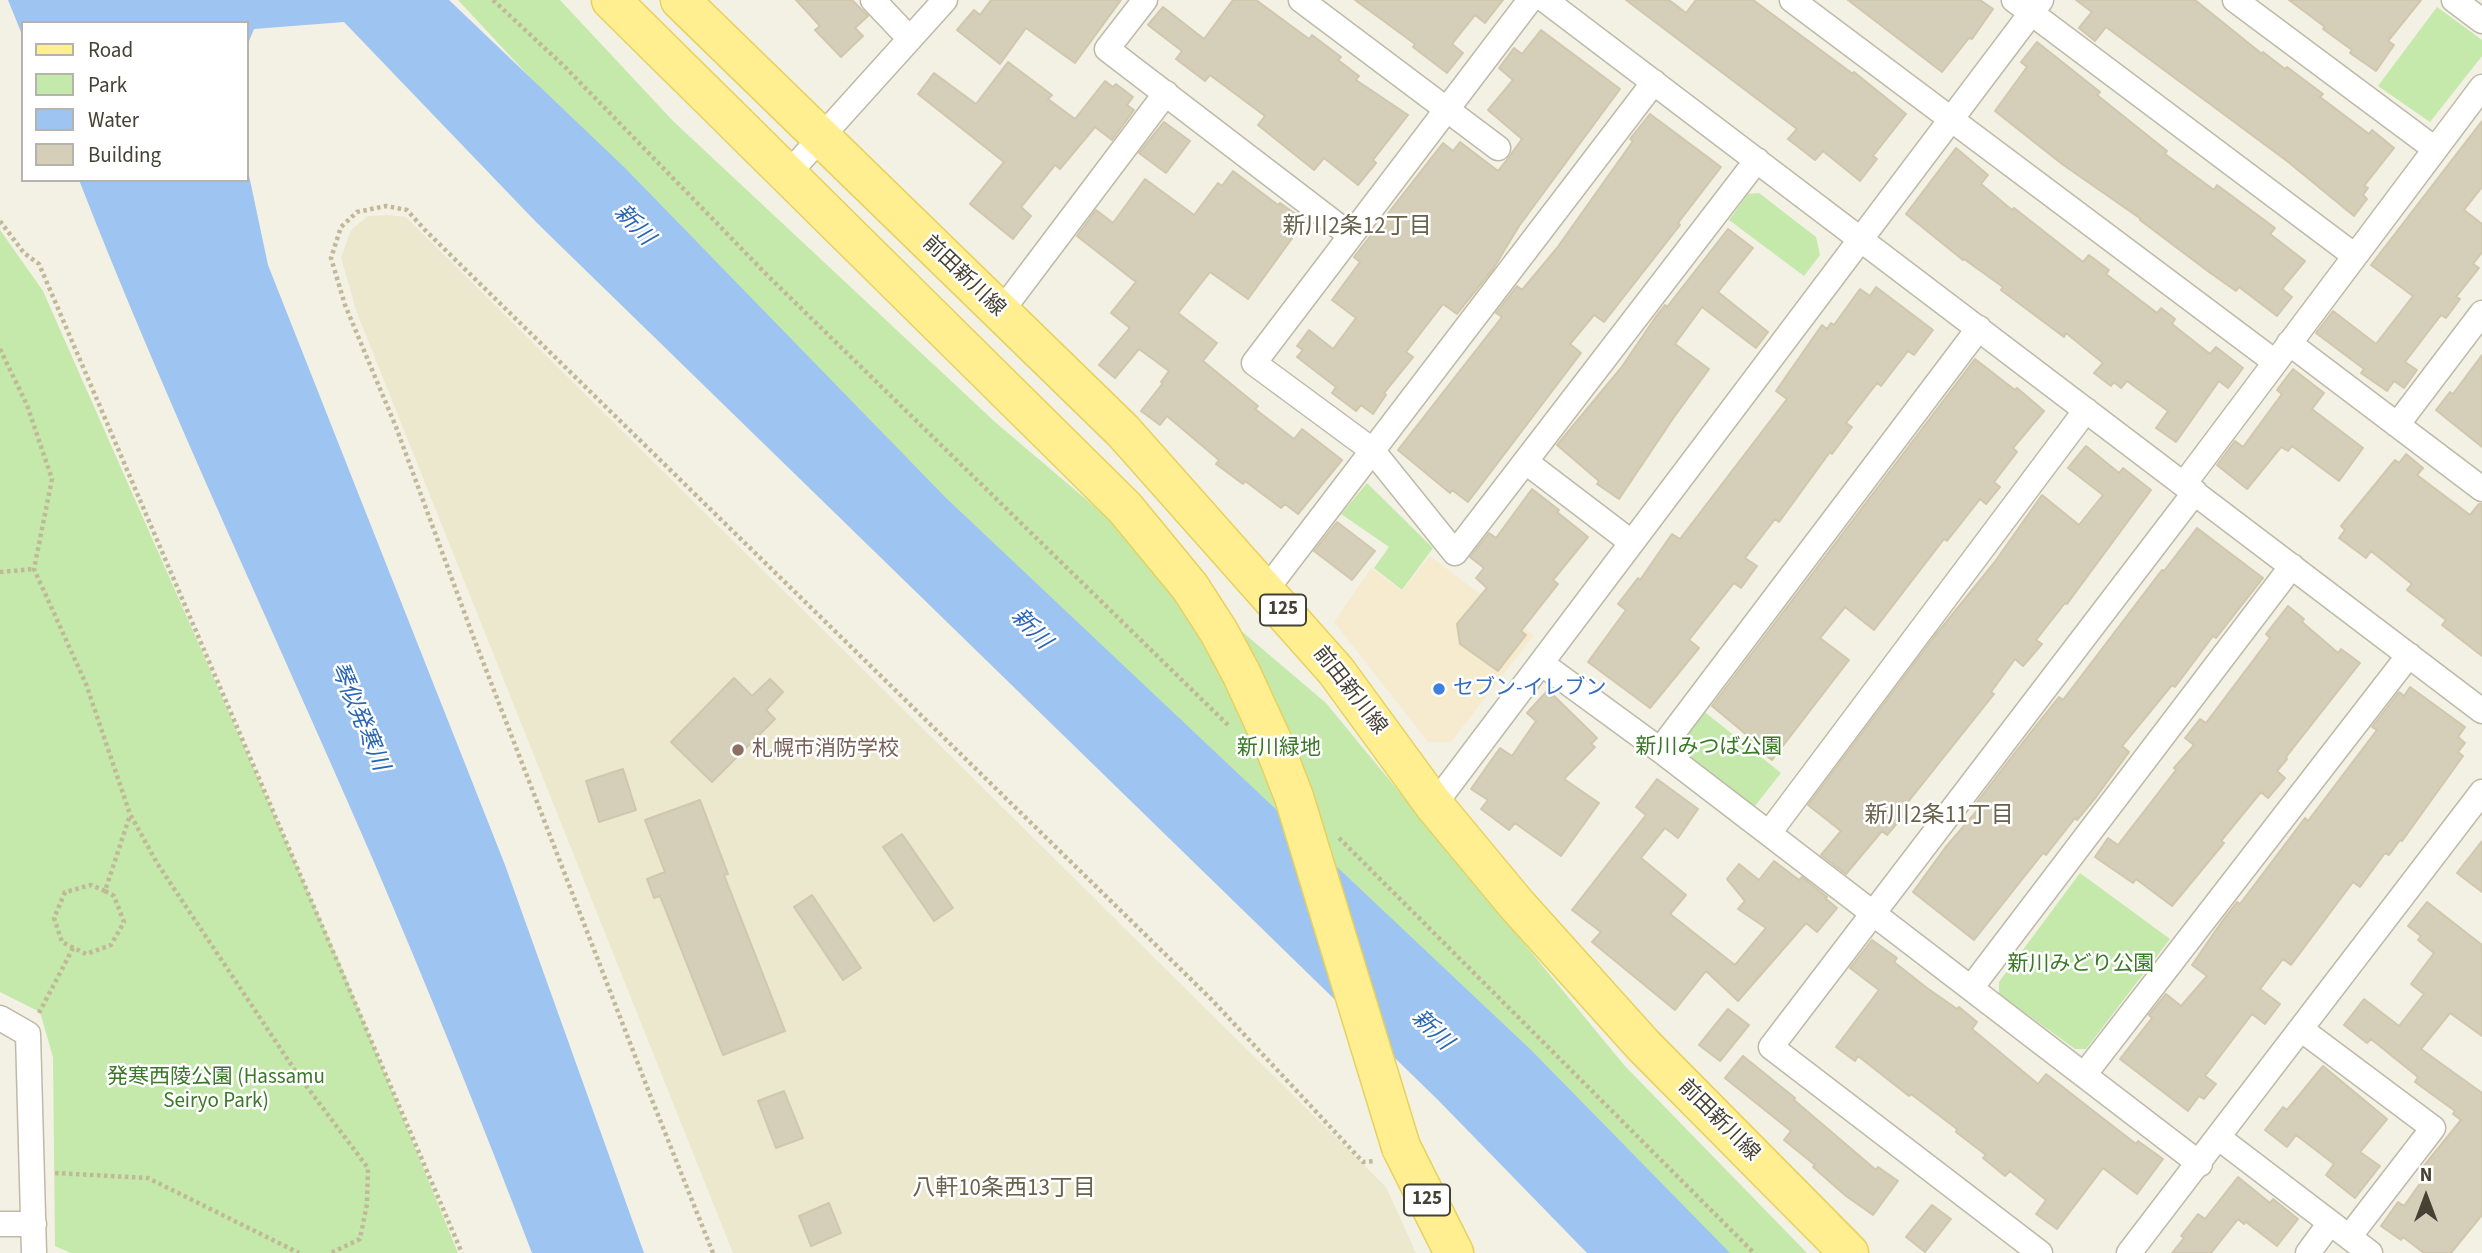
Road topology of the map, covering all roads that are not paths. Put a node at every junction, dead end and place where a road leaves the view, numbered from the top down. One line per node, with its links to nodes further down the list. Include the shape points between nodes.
1 (611, 0): 24 (main road, 125)
2 (680, 0): 20 (main road, 前田新川線 / 125)
3 (873, 0): 14 (street)
4 (945, 0): 14 (street)
5 (1145, 0): 17 (street, via 1107,48)
6 (1301, 0): 18 (street)
7 (1530, 0): 18 (street)
8 (1545, 0): 15 (street)
9 (1792, 0): 19 (street)
10 (2235, 0): 22 (street)
11 (2454, 0): 13 (street)
12 (2029, 4): 19 (street); 27 (street)
13 (2482, 21)
14 (910, 39): 20 (street)
15 (1654, 82): 23 (street); 34 (street)
16 (2482, 87): 22 (street)
17 (1166, 93): 25 (street); 28 (street)
18 (1445, 109): 21 (street); 25 (street)
19 (1950, 119): 26 (street); 31 (street)
20 (820, 138): 24 (street); 28 (main road, 前田新川線 / 125)
21 (1497, 148)
22 (2435, 149): 27 (street)
23 (1757, 160): 26 (street); 35 (street)
24 (788, 174): 59 (main road, 125, bridge, via 1125,508 1190,587 1219,632 1294,797 1391,1154)
25 (1350, 235): 34 (street, via 1254,363)
26 (1860, 238): 30 (street); 38 (street)
27 (2355, 256): 31 (street)
28 (1000, 313): 40 (main road, 前田新川線 / 125, via 1123,431)
29 (2482, 313): 33 (street)
30 (1979, 328): 32 (street); 44 (street)
31 (2282, 352): 33 (street); 36 (street)
32 (2086, 410): 36 (street); 47 (street)
33 (2397, 425): 37 (street)
34 (1372, 450): 35 (street, via 1455,553); 40 (street)
35 (1527, 462): 38 (street)
36 (2189, 488): 39 (street); 48 (street)
37 (2482, 489)
38 (1631, 542): 42 (street)
39 (2292, 566): 41 (street); 49 (street)
40 (1266, 590): 46 (main road, 前田新川線 / 125, via 1336,671)
41 (2409, 655): 43 (street); 52 (street)
42 (1541, 663): 44 (street); 46 (street)
43 (2482, 711)
44 (1660, 750): 47 (street)
45 (2482, 792): 51 (street)
46 (1434, 805): 60 (main road, 前田新川線 / 125, via 1643,1045)
47 (1769, 834): 48 (street)
48 (1872, 912): 49 (street); 61 (street, via 1771,1047)
49 (1971, 988): 52 (street)
50 (0, 1018): 56 (street, via 28,1034)
51 (2302, 1030): 53 (street); 57 (street, via 2433,1128)
52 (2084, 1075): 54 (street)
53 (2219, 1138): 54 (street); 57 (street)
54 (2200, 1164): 62 (street)
55 (0, 1224): 56 (street)
56 (34, 1224): 58 (street)
57 (2340, 1230): 63 (street); 64 (street)
58 (34, 1253)
59 (1454, 1253)
60 (1849, 1253)
61 (2040, 1253)
62 (2129, 1253)
63 (2308, 1253)
64 (2370, 1253)

